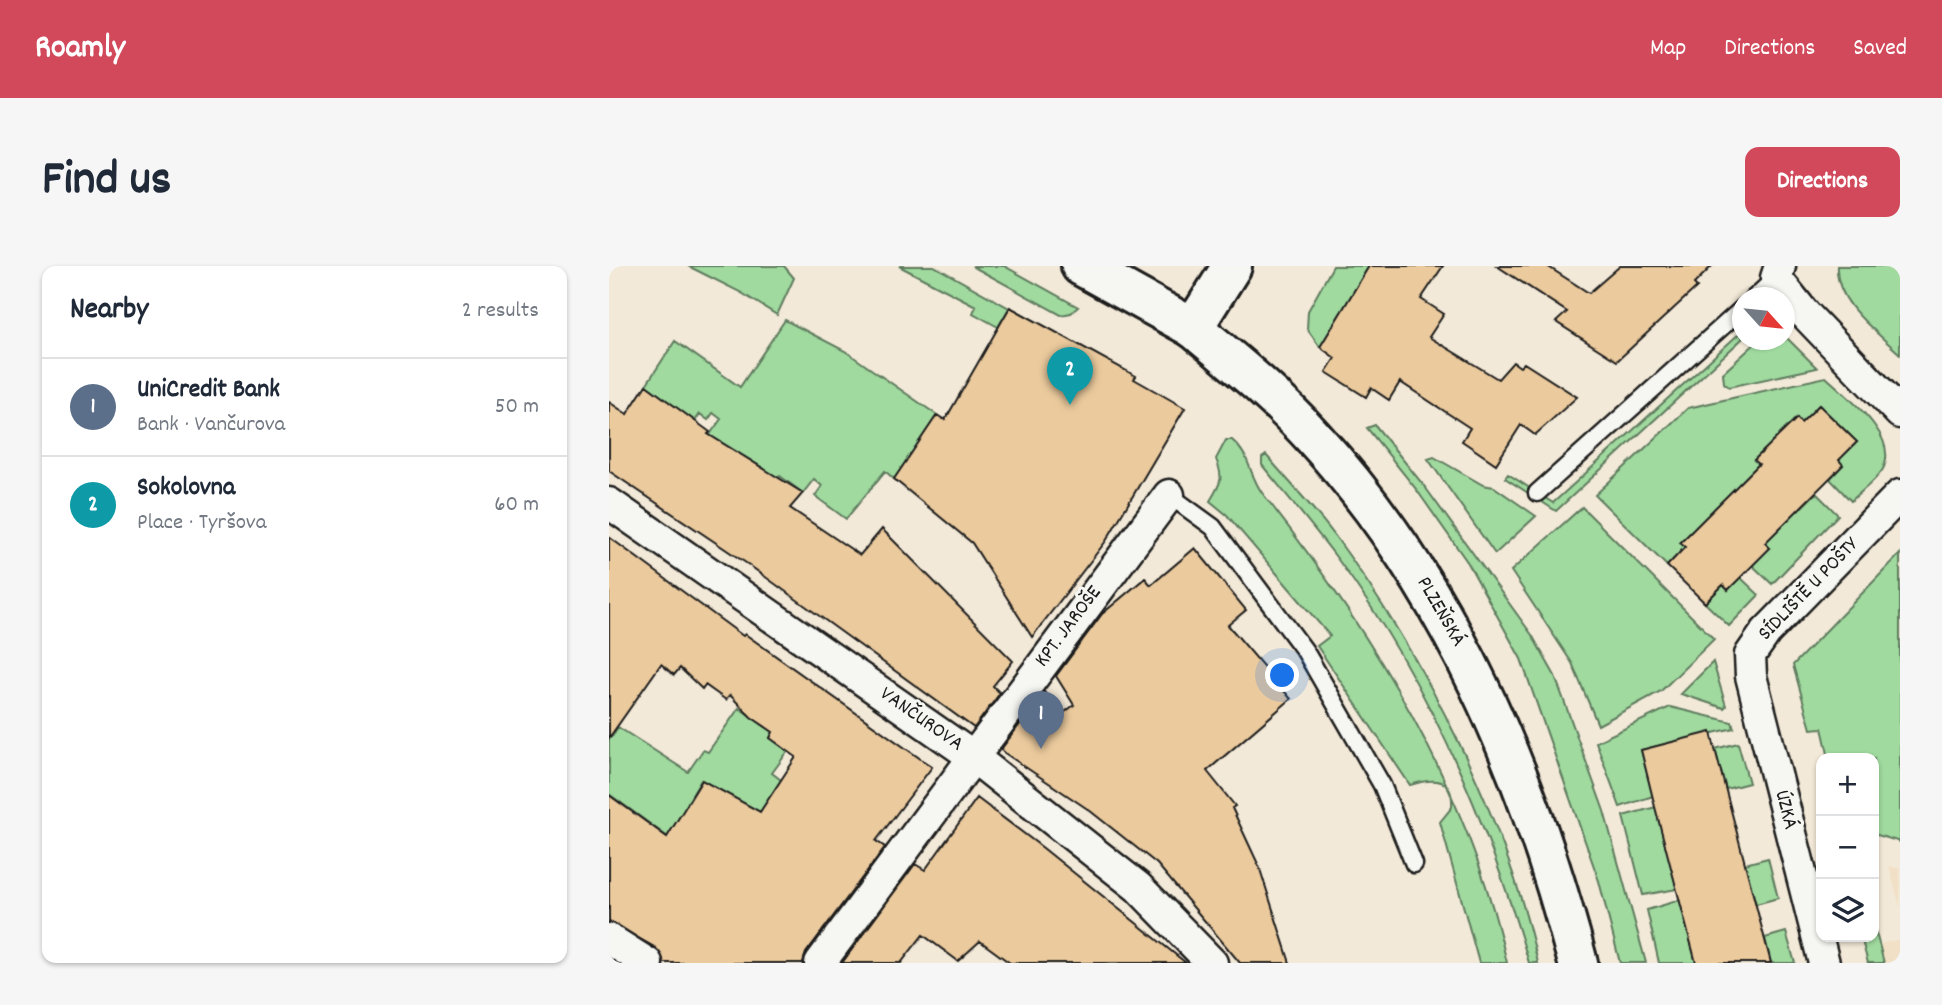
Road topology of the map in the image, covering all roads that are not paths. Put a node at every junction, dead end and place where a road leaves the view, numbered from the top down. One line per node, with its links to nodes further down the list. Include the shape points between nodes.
1 (1081, 266): 5 (main road, PLZEŇSKÁ)
2 (1232, 266): 5 (main road)
3 (1770, 280): 6 (street)
4 (1732, 317): 7 (lane)
5 (1193, 328): 18 (main road, PLZEŇSKÁ, via 1266,389 1315,438 1368,502 1448,622 1528,802)
6 (1900, 413)
7 (1537, 493)
8 (1169, 495): 12 (street, KPT. JAROŠE); 13 (lane, via 1213,527 1305,651 1382,785)
9 (1900, 495): 11 (street, SÍDLIŠTĚ U POŠTY, via 1766,632)
10 (609, 503): 12 (street, VANČUROVA)
11 (1750, 655): 19 (street, ÚZKÁ, via 1751,676)
12 (972, 756): 16 (street, KPT. JAROŠE); 17 (street, VANČUROVA, via 1137,887)
13 (1414, 864)
14 (609, 939): 15 (street)
15 (647, 963)
16 (820, 963)
17 (1212, 963)
18 (1578, 963)
19 (1824, 963)

